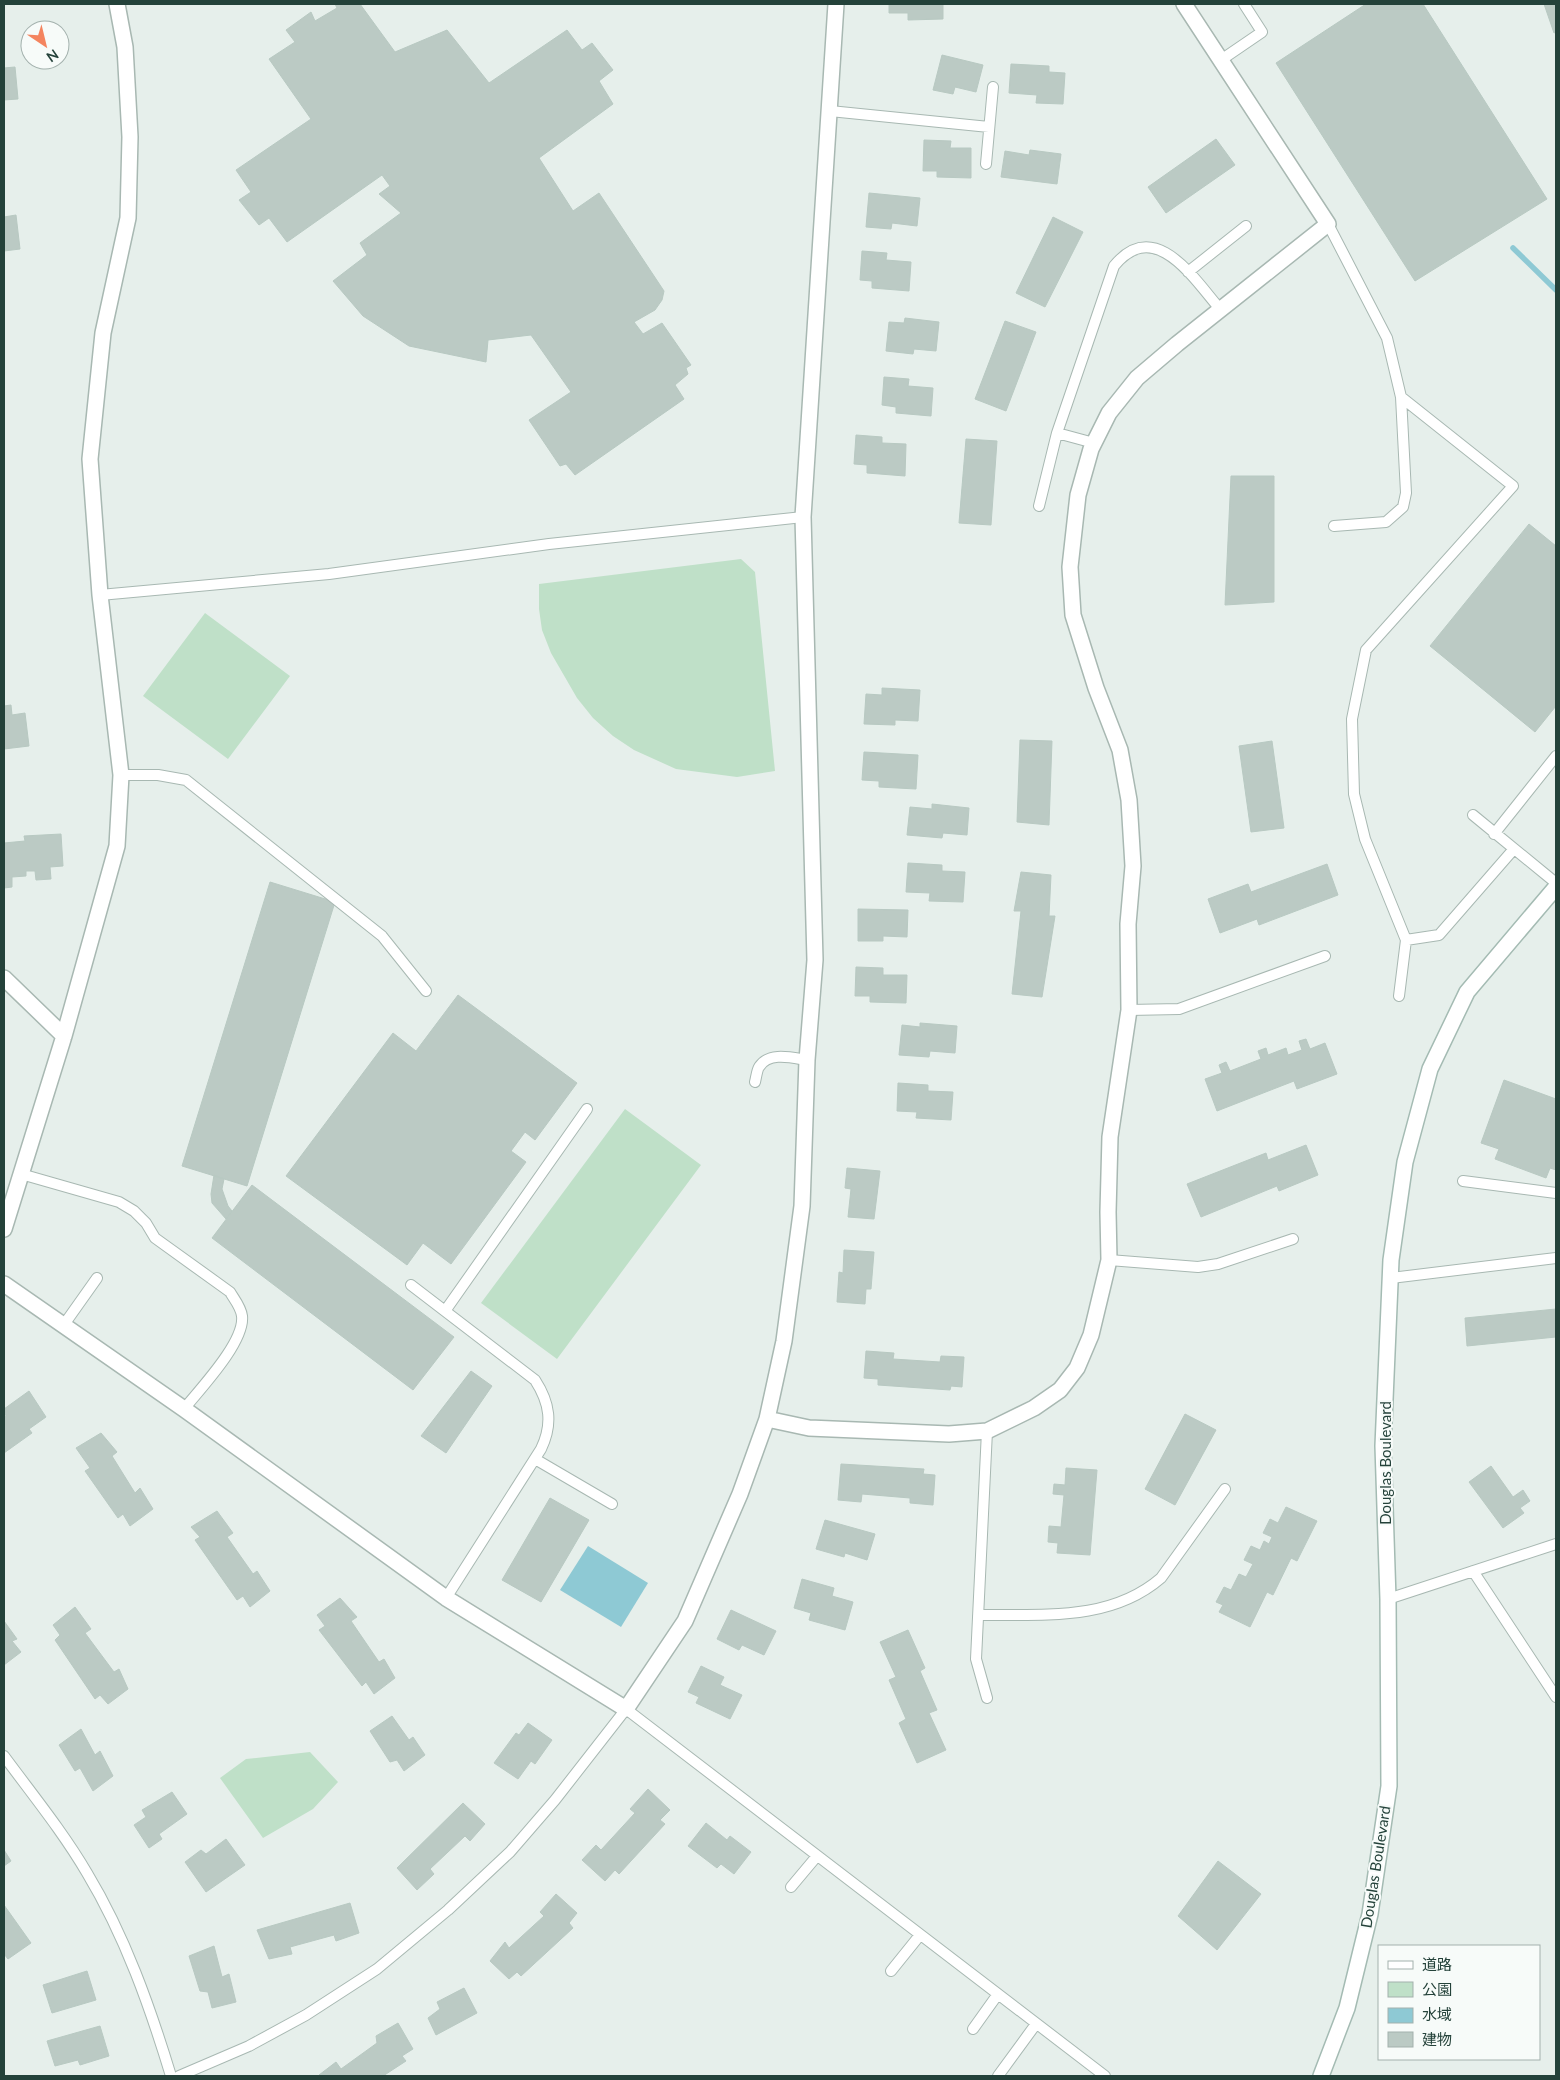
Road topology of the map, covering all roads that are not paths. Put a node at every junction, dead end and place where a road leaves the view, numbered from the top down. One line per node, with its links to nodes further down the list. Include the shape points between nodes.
1 (118, 4): 20 (street, via 125,47 130,155 128,218 103,333 90,459)
2 (836, 4): 7 (street)
3 (1184, 4): 5 (street)
4 (1244, 4): 5 (lane, via 1262,32)
5 (1221, 60): 10 (street)
6 (993, 87): 8 (lane)
7 (830, 111): 8 (lane); 18 (street)
8 (990, 127): 9 (lane)
9 (986, 164)
10 (1328, 224): 13 (street); 14 (lane, via 1387,338)
11 (1246, 226): 12 (lane)
12 (1188, 272): 13 (lane); 15 (lane, via 1162,250 1151,247 1129,253 1114,266)
13 (1220, 310): 16 (street, via 1137,378 1109,413)
14 (1401, 397): 19 (lane, via 1406,493 1403,507 1386,522); 28 (lane, via 1513,486 1366,650 1352,719 1354,794 1365,839)
15 (1057, 433): 16 (lane); 17 (lane)
16 (1094, 443): 33 (street, via 1078,495 1070,567 1073,615 1120,750 1129,800 1133,866 1128,924)
17 (1039, 506)
18 (803, 518): 20 (lane, via 549,544 329,574); 35 (street, via 814,960)
19 (1334, 526)
20 (100, 595): 22 (street)
21 (1556, 756): 24 (lane)
22 (121, 775): 31 (lane, via 158,775 186,780 382,936); 34 (street, via 118,846)
23 (1473, 816): 24 (lane)
24 (1494, 834): 25 (lane)
25 (1513, 850): 26 (lane); 28 (lane, via 1440,935)
26 (1556, 883)
27 (1556, 888): 46 (street, Douglas Boulevard, via 1467,992 1430,1069 1405,1162)
28 (1406, 940): 32 (lane)
29 (1325, 956): 33 (lane, via 1179,1008)
30 (4, 978): 34 (street)
31 (426, 991)
32 (1399, 996)
33 (1129, 1010): 44 (street, via 1110,1137)
34 (64, 1036): 38 (street)
35 (807, 1060): 36 (lane, via 782,1056 768,1059 759,1066); 52 (street, via 802,1206 784,1341)
36 (755, 1082)
37 (588, 1109): 49 (lane)
38 (21, 1174): 41 (street); 51 (lane, via 119,1202 146,1223 155,1238 230,1292 242,1314 240,1332 234,1345)
39 (1463, 1181): 40 (lane)
40 (1556, 1193)
41 (4, 1229)
42 (1293, 1239): 44 (lane, via 1218,1264 1198,1267)
43 (1556, 1258): 46 (lane)
44 (1109, 1260): 53 (street, via 1091,1335 1077,1368 1060,1390 1034,1408)
45 (97, 1278): 50 (lane)
46 (1391, 1278): 60 (street, Douglas Boulevard, via 1383,1446)
47 (4, 1284): 50 (street)
48 (411, 1285): 49 (lane)
49 (445, 1311): 54 (lane, via 535,1380 544,1393 548,1406 546,1438)
50 (63, 1326): 51 (street)
51 (184, 1409): 59 (street)
52 (767, 1419): 53 (street, via 809,1428 949,1434); 64 (street, via 733,1510 685,1622)
53 (987, 1431): 61 (lane)
54 (535, 1459): 56 (lane); 59 (lane)
55 (1225, 1489): 61 (lane, via 1162,1578 1132,1598 1073,1614)
56 (612, 1504)
57 (1556, 1544): 58 (lane)
58 (1473, 1571): 60 (lane); 63 (lane)
59 (446, 1598): 64 (street)
60 (1388, 1599): 77 (street, Douglas Boulevard, via 1389,1786 1370,1914 1347,2008)
61 (978, 1615): 62 (lane, via 976,1660)
62 (987, 1698)
63 (1556, 1698)
64 (626, 1710): 66 (lane); 74 (lane, via 510,1852 448,1910 377,1969 306,2015 249,2046)
65 (4, 1756): 73 (lane, via 87,1873 118,1931 156,2025)
66 (817, 1856): 67 (lane); 68 (lane)
67 (791, 1887)
68 (920, 1935): 69 (lane); 70 (lane)
69 (891, 1970)
70 (998, 1994): 71 (lane); 72 (lane)
71 (1036, 2024): 75 (lane); 76 (lane)
72 (973, 2029)
73 (171, 2076)
74 (179, 2076)
75 (998, 2076)
76 (1105, 2076)
77 (1321, 2076)

